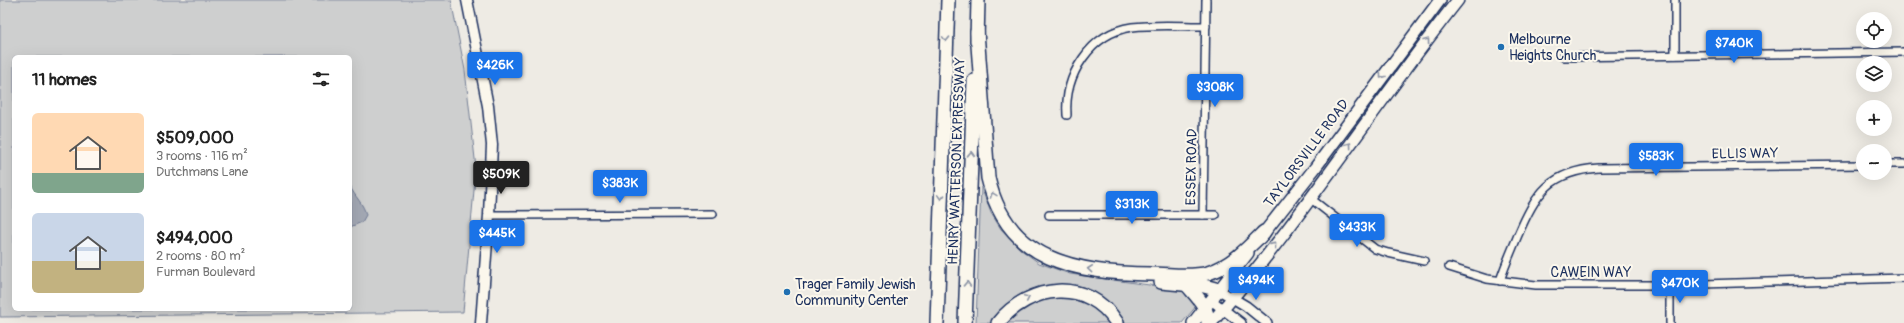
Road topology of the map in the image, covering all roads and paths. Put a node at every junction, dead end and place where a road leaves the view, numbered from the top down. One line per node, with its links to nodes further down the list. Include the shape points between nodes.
1 (467, 0): 19 (main road, via 491,127)
2 (948, 0): 26 (highway, HENRY WATTERSON EXPRESSWAY, one-way to 26)
3 (978, 0): 9 (highway, HENRY WATTERSON EXPRESSWAY)
4 (1206, 0): 8 (street, ESSEX ROAD)
5 (1440, 0): 23 (main road, TAYLORSVILLE ROAD, one-way to 23)
6 (1458, 0): 17 (main road, TAYLORSVILLE ROAD, one-way to 6)
7 (1675, 0): 11 (street)
8 (1206, 26): 13 (street, via 1132,27 1117,31 1104,39 1084,57 1075,71 1067,96); 21 (street, ESSEX ROAD)
9 (977, 32): 27 (highway, one-way to 9, via 1082,268 1055,261 1026,245 1004,219 991,192 988,178); 38 (highway, HENRY WATTERSON EXPRESSWAY, one-way to 9)
10 (1904, 52): 11 (street)
11 (1675, 55): 12 (street)
12 (1563, 57)
13 (1067, 115)
14 (1856, 164): 29 (street, ELLIS WAY, via 1599,168 1573,172 1550,184 1534,201)
15 (1892, 164): 16 (street)
16 (1904, 164)
17 (1310, 198): 24 (street, via 1375,249); 32 (main road, TAYLORSVILLE ROAD, one-way to 17, via 1301,213)
18 (713, 214): 19 (street)
19 (489, 215): 35 (main road)
20 (1049, 215): 21 (street)
21 (1204, 215): 22 (street)
22 (1215, 215)
23 (1264, 232): 27 (highway, via 1240,256 1207,273 1187,276); 33 (main road, TAYLORSVILLE ROAD)
24 (1424, 261)
25 (1449, 267): 29 (street, CAWEIN WAY)
26 (938, 273): 36 (highway); 37 (highway, HENRY WATTERSON EXPRESSWAY)
27 (1129, 273): 30 (highway, via 1159,282)
28 (1904, 278): 31 (street, CAWEIN WAY)
29 (1500, 281): 31 (street, CAWEIN WAY, via 1536,285)
30 (1187, 285): 33 (highway, via 1200,299); 33 (highway, via 1204,286)
31 (1670, 285): 45 (street)
32 (1232, 297): 33 (street); 34 (main road, TAYLORSVILLE ROAD); 44 (street)
33 (1211, 299): 34 (street); 41 (main road, TAYLORSVILLE ROAD); 42 (highway, via 1208,316)
34 (1222, 309): 42 (main road, TAYLORSVILLE ROAD); 43 (street)
35 (481, 323)
36 (931, 323)
37 (937, 323)
38 (965, 323)
39 (998, 323): 40 (highway, one-way to 40, via 1021,301 1055,290 1077,294 1094,301 1105,308)
40 (1117, 323)
41 (1193, 323)
42 (1210, 323)
43 (1241, 323)
44 (1267, 323)
45 (1670, 323)

